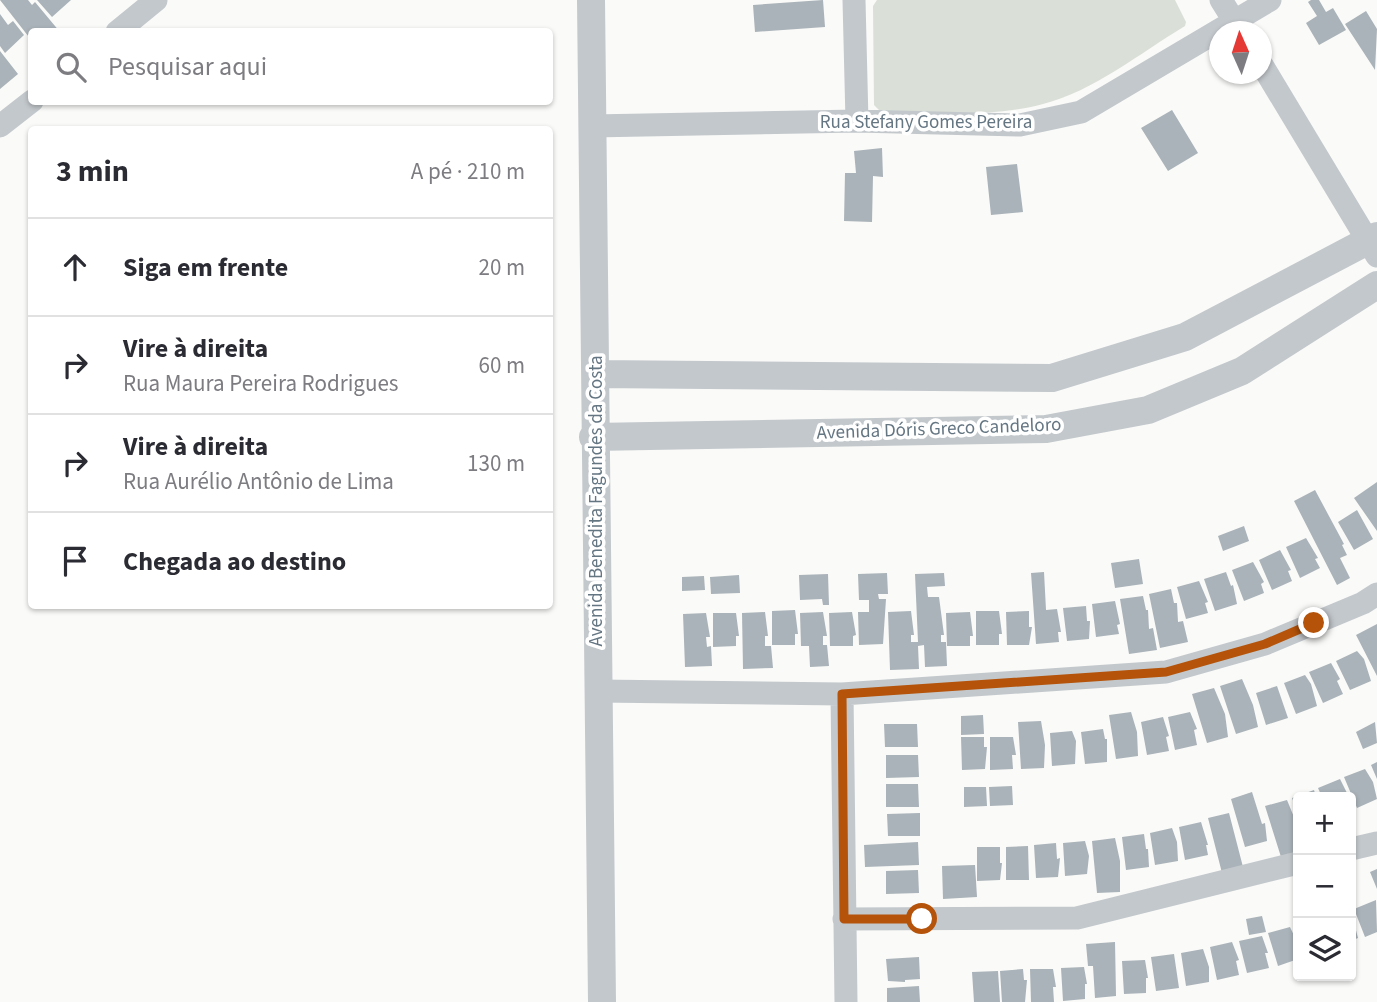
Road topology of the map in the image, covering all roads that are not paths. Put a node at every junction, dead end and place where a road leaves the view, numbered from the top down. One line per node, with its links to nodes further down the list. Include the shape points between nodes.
1 (156, 0): 8 (street)
2 (591, 0): 14 (street, Avenida Benedita Fagundes da Costa)
3 (854, 0): 12 (street)
4 (1221, 0): 6 (street)
5 (1270, 0): 7 (street, Rua Stefany Gomes Pereira)
6 (1235, 21)
7 (1244, 21)
8 (122, 28)
9 (1209, 42): 12 (street, Rua Stefany Gomes Pereira, via 1081,112 1050,120 1020,125)
10 (1272, 81): 15 (street)
11 (28, 104): 13 (street)
12 (857, 121): 14 (street, Rua Stefany Gomes Pereira)
13 (0, 126)
14 (591, 126): 17 (street, Avenida Benedita Fagundes da Costa)
15 (1374, 244): 17 (street, via 1185,337 1052,378)
16 (1377, 285): 18 (street, Avenida Dóris Greco Candeloro, via 1242,371 1148,410 1046,429)
17 (596, 374): 18 (street, Avenida Benedita Fagundes da Costa)
18 (593, 437): 20 (street, Avenida Benedita Fagundes da Costa)
19 (1377, 594): 21 (street, via 1265,644 1166,672)
20 (598, 691): 21 (street); 26 (street, Avenida Benedita Fagundes da Costa)
21 (842, 694): 25 (street)
22 (1377, 843): 23 (street)
23 (1356, 848)
24 (1293, 864): 25 (street, via 1077,918)
25 (844, 919): 27 (street)
26 (602, 1002)
27 (846, 1002)

